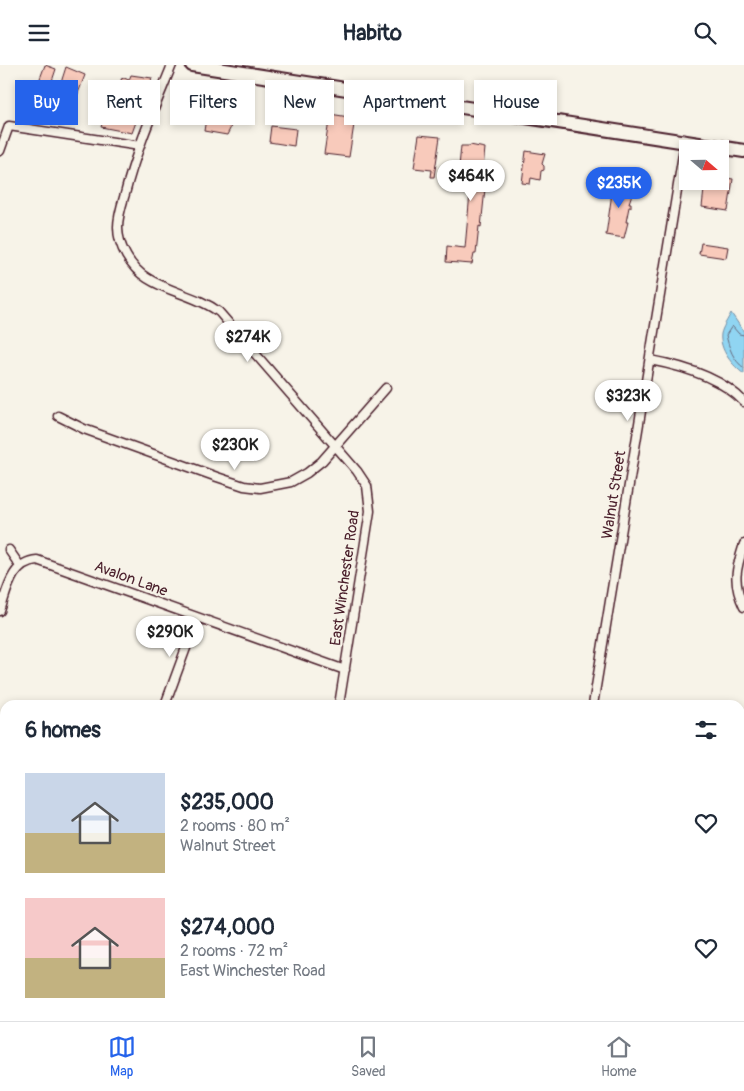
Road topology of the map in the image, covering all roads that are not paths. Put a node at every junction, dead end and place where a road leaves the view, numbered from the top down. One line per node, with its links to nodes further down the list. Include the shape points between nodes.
1 (172, 65): 6 (street, East Winchester Road)
2 (192, 65): 5 (main road)
3 (0, 122): 4 (street)
4 (9, 126): 6 (street); 8 (street)
5 (679, 141)
6 (140, 147): 15 (street, East Winchester Road, via 128,179 118,228 120,242 128,258 147,278 208,303 219,312)
7 (729, 149): 9 (main road)
8 (0, 151)
9 (744, 151)
10 (679, 184): 11 (street, Walnut Street)
11 (650, 360): 13 (street, via 694,371 735,392); 25 (street, Walnut Street)
12 (386, 388): 15 (street)
13 (744, 401)
14 (58, 416): 15 (street, via 84,429 217,477 260,488 291,482 307,473)
15 (334, 445): 22 (street, East Winchester Road, via 357,471 367,486 370,498)
16 (744, 543): 19 (street, via 735,570 738,594)
17 (9, 550): 18 (street)
18 (20, 566): 20 (street, via 14,571); 21 (street, Avalon Lane, via 37,559)
19 (744, 607)
20 (0, 611)
21 (197, 618): 22 (street, Avalon Lane); 23 (street)
22 (346, 670): 24 (street, East Winchester Road)
23 (167, 700)
24 (341, 700)
25 (594, 700)

